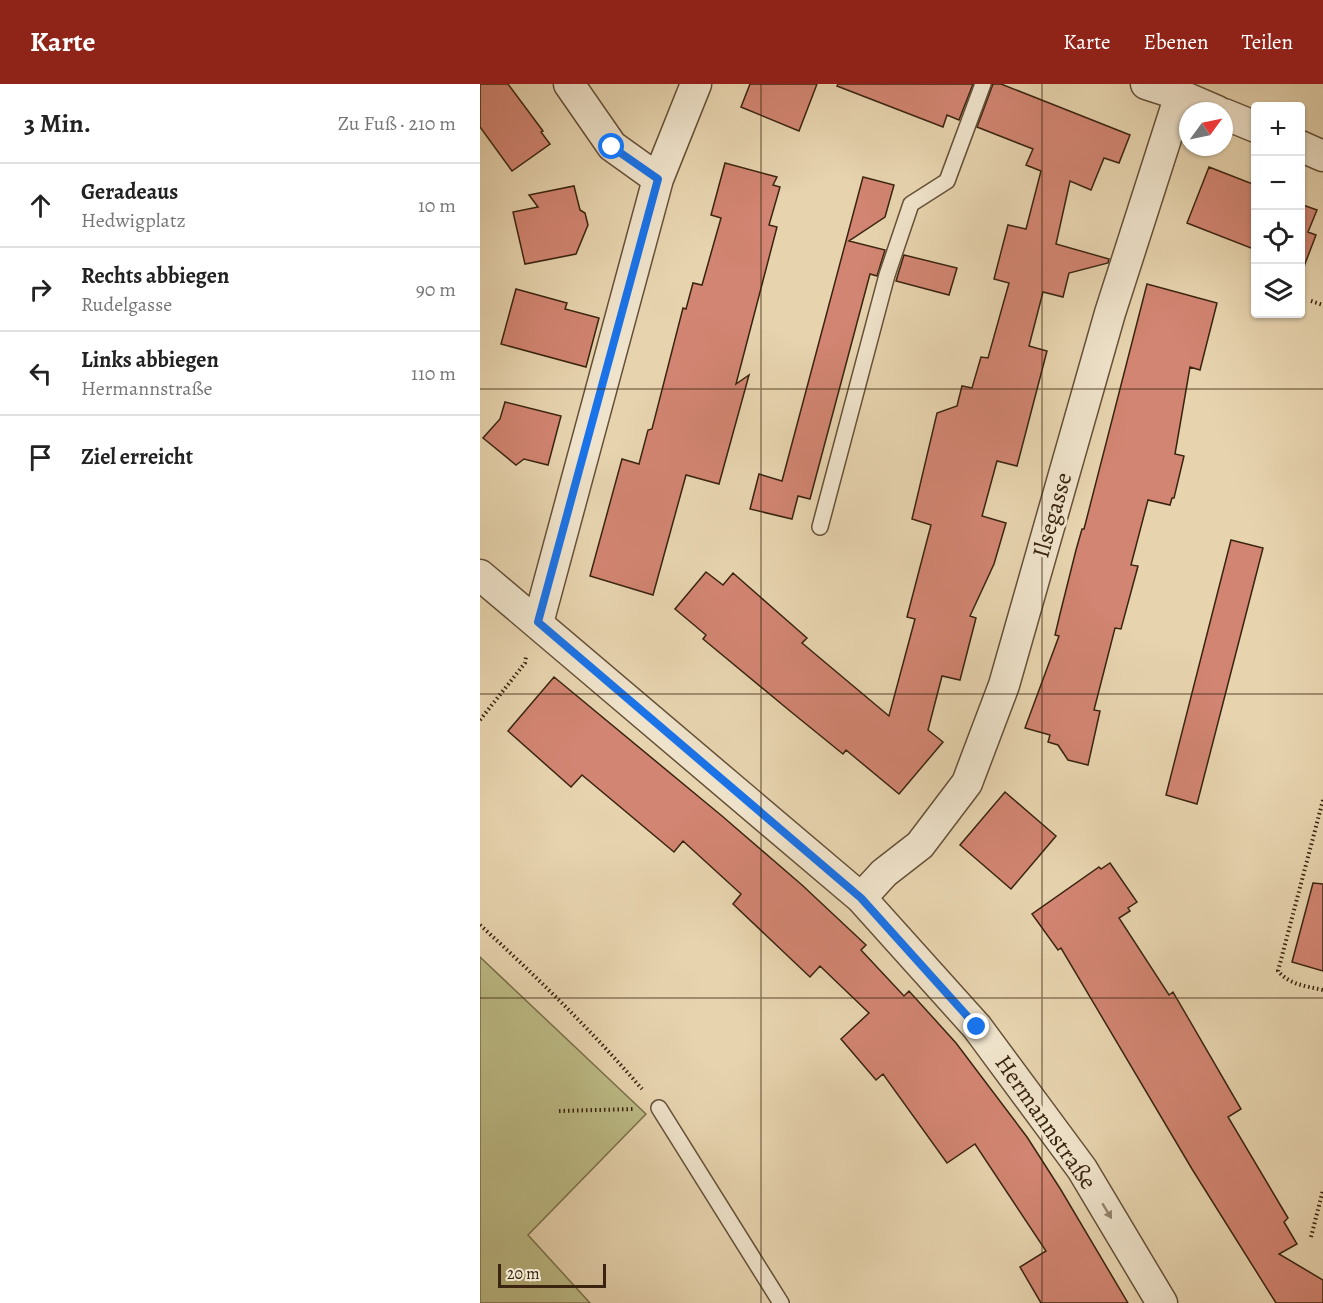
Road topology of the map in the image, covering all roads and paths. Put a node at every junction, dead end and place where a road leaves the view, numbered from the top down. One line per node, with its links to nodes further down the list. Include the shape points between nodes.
1 (569, 84): 11 (street, via 612,147)
2 (696, 84): 11 (street)
3 (983, 84): 14 (lane, via 947,181 911,204 887,275)
4 (1146, 84): 5 (street)
5 (1180, 95): 6 (street); 19 (street, Ilsegasse, via 1110,313 1004,685 967,783 920,845 884,873)
6 (1196, 102)
7 (1233, 118): 8 (street)
8 (1251, 125)
9 (1305, 148): 10 (street)
10 (1323, 156)
11 (658, 179): 16 (street)
12 (1311, 301): 13 (path)
13 (1323, 305)
14 (820, 527)
15 (480, 575): 16 (street, Hermannstraße)
16 (538, 622): 17 (path, via 525,663); 19 (street, Hermannstraße)
17 (480, 720)
18 (1323, 800): 21 (path, via 1278,972 1293,983)
19 (861, 898): 27 (street, Hermannstraße, one-way to 27, via 984,1036 1082,1168)
20 (480, 925): 22 (path, via 539,978)
21 (1323, 990)
22 (659, 1108): 23 (path); 26 (lane)
23 (559, 1111)
24 (1323, 1190): 25 (path)
25 (1311, 1237)
26 (781, 1303)
27 (1161, 1303)

